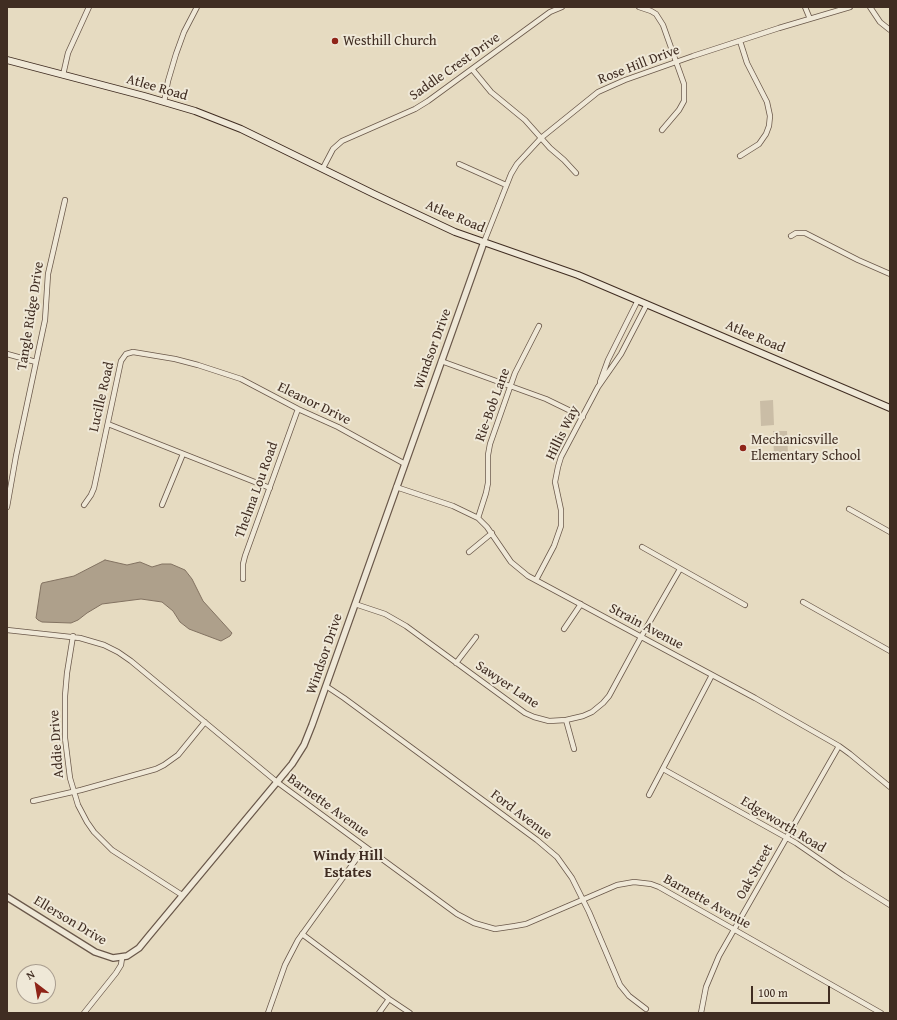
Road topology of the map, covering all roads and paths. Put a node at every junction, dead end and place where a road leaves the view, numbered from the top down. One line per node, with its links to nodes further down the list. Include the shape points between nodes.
1 (89, 7): 14 (street, via 68,53)
2 (197, 7): 15 (street, via 176,54)
3 (562, 7): 13 (street, Saddle Crest Drive, via 550,12)
4 (639, 7): 12 (street, via 656,14 664,24)
5 (804, 7): 8 (street)
6 (850, 7): 8 (street, Rose Hill Drive)
7 (870, 7): 9 (street, via 880,22)
8 (810, 19): 10 (street, Rose Hill Drive)
9 (890, 30)
10 (740, 41): 12 (street, Rose Hill Drive); 18 (street, via 747,63 767,102 770,116 768,130 759,144)
11 (7, 60): 14 (main road, Atlee Road)
12 (677, 62): 16 (street, via 684,84 684,101); 17 (street, Rose Hill Drive, via 598,92)
13 (472, 69): 17 (street, via 490,92 525,120); 20 (street, Saddle Crest Drive, via 415,109 342,141 333,149)
14 (63, 74): 15 (main road, Atlee Road)
15 (164, 102): 20 (main road, Atlee Road, via 241,129)
16 (662, 130)
17 (541, 138): 21 (street); 22 (street, Rose Hill Drive, via 517,164)
18 (740, 156)
19 (459, 164): 22 (street)
20 (323, 168): 25 (main road, Atlee Road, via 455,232)
21 (576, 173)
22 (506, 185): 25 (street, Rose Hill Drive)
23 (65, 200): 32 (street, Tangle Ridge Drive, via 48,274 45,320)
24 (791, 236): 26 (street, via 805,233)
25 (484, 242): 27 (main road, Atlee Road, via 578,274); 31 (street, Windsor Drive)
26 (890, 274)
27 (638, 300): 28 (main road, Atlee Road); 35 (street, Hillis Way, via 608,360)
28 (647, 304): 35 (street, Hillis Way, via 621,354); 36 (main road, Atlee Road)
29 (539, 326): 34 (street, Rie-Bob Lane)
30 (7, 354): 32 (street)
31 (441, 361): 34 (street); 41 (street, Windsor Drive)
32 (36, 362): 46 (street, Tangle Ridge Drive)
33 (211, 369): 37 (street, Eleanor Drive, via 241,379); 39 (street, Lucille Road, via 175,359 129,352 121,361)
34 (510, 386): 38 (street, via 546,399); 48 (street, Rie-Bob Lane, via 488,448 488,483)
35 (598, 387): 38 (street, Hillis Way)
36 (890, 408)
37 (298, 409): 41 (street, Eleanor Drive, via 338,427); 43 (street, Thelma Lou Road)
38 (583, 417): 55 (street, Hillis Way, via 558,467 555,482 562,510 561,526 554,546)
39 (108, 424): 40 (street); 44 (street, Lucille Road, via 94,488)
40 (183, 454): 43 (street); 45 (street)
41 (405, 464): 42 (street, Windsor Drive)
42 (396, 487): 48 (street, Strain Avenue, via 448,504); 57 (street, Windsor Drive)
43 (270, 488): 54 (street, Thelma Lou Road, via 245,556)
44 (84, 505)
45 (162, 505)
46 (7, 507)
47 (849, 509): 49 (street)
48 (478, 518): 50 (street, Strain Avenue)
49 (890, 532)
50 (492, 533): 52 (street); 55 (street, Strain Avenue, via 512,562)
51 (642, 547): 53 (street)
52 (469, 552)
53 (680, 569): 59 (street); 64 (street, Sawyer Lane)
54 (243, 579)
55 (536, 580): 58 (street, Strain Avenue)
56 (803, 602): 65 (street)
57 (355, 604): 66 (street, Sawyer Lane, via 394,619); 68 (street, Windsor Drive)
58 (580, 604): 60 (street); 64 (street, Strain Avenue)
59 (745, 605)
60 (564, 629)
61 (7, 630): 62 (street, Barnette Avenue)
62 (73, 636): 70 (street, Barnette Avenue, via 118,652); 76 (street, Addie Drive, via 64,718)
63 (476, 637): 66 (street)
64 (641, 637): 67 (street, Strain Avenue); 69 (street, Sawyer Lane, via 615,688 606,700 592,712)
65 (890, 651)
66 (456, 663): 69 (street, Sawyer Lane, via 525,713 549,721)
67 (712, 675): 71 (street, Strain Avenue); 73 (street)
68 (326, 686): 74 (street, Windsor Drive, via 304,745); 83 (street, Ford Avenue, via 548,848 565,867)
69 (566, 720): 72 (street)
70 (205, 722): 74 (street, Barnette Avenue); 76 (street, via 178,755 164,765)
71 (839, 746): 75 (street, Strain Avenue); 79 (street, Oak Street)
72 (574, 750)
73 (662, 769): 77 (street); 79 (street, Edgeworth Road)
74 (277, 782): 80 (street, Barnette Avenue); 81 (street, Windsor Drive)
75 (890, 787)
76 (73, 792): 78 (street); 81 (street, Addie Drive, via 87,822 102,840 123,858)
77 (649, 795)
78 (33, 801)
79 (787, 838): 84 (street, Edgeworth Road); 85 (street, Oak Street)
80 (365, 847): 83 (street, Barnette Avenue, via 457,914 474,923 495,929 520,925); 86 (street)
81 (182, 895): 87 (street, Windsor Drive, via 139,948)
82 (7, 897): 87 (street, Ellerson Drive, via 95,952)
83 (582, 899): 85 (street, Barnette Avenue, via 617,885 647,883 659,887); 89 (street, Ford Avenue, via 620,985)
84 (890, 905)
85 (735, 930): 94 (street, Oak Street, via 710,976); 95 (street, Barnette Avenue)
86 (302, 934): 88 (street); 91 (street, via 285,965)
87 (122, 958): 90 (street, via 116,973)
88 (390, 999): 92 (street); 93 (street)
89 (646, 1009)
90 (84, 1013)
91 (268, 1013)
92 (379, 1013)
93 (410, 1013)
94 (701, 1013)
95 (881, 1013)

